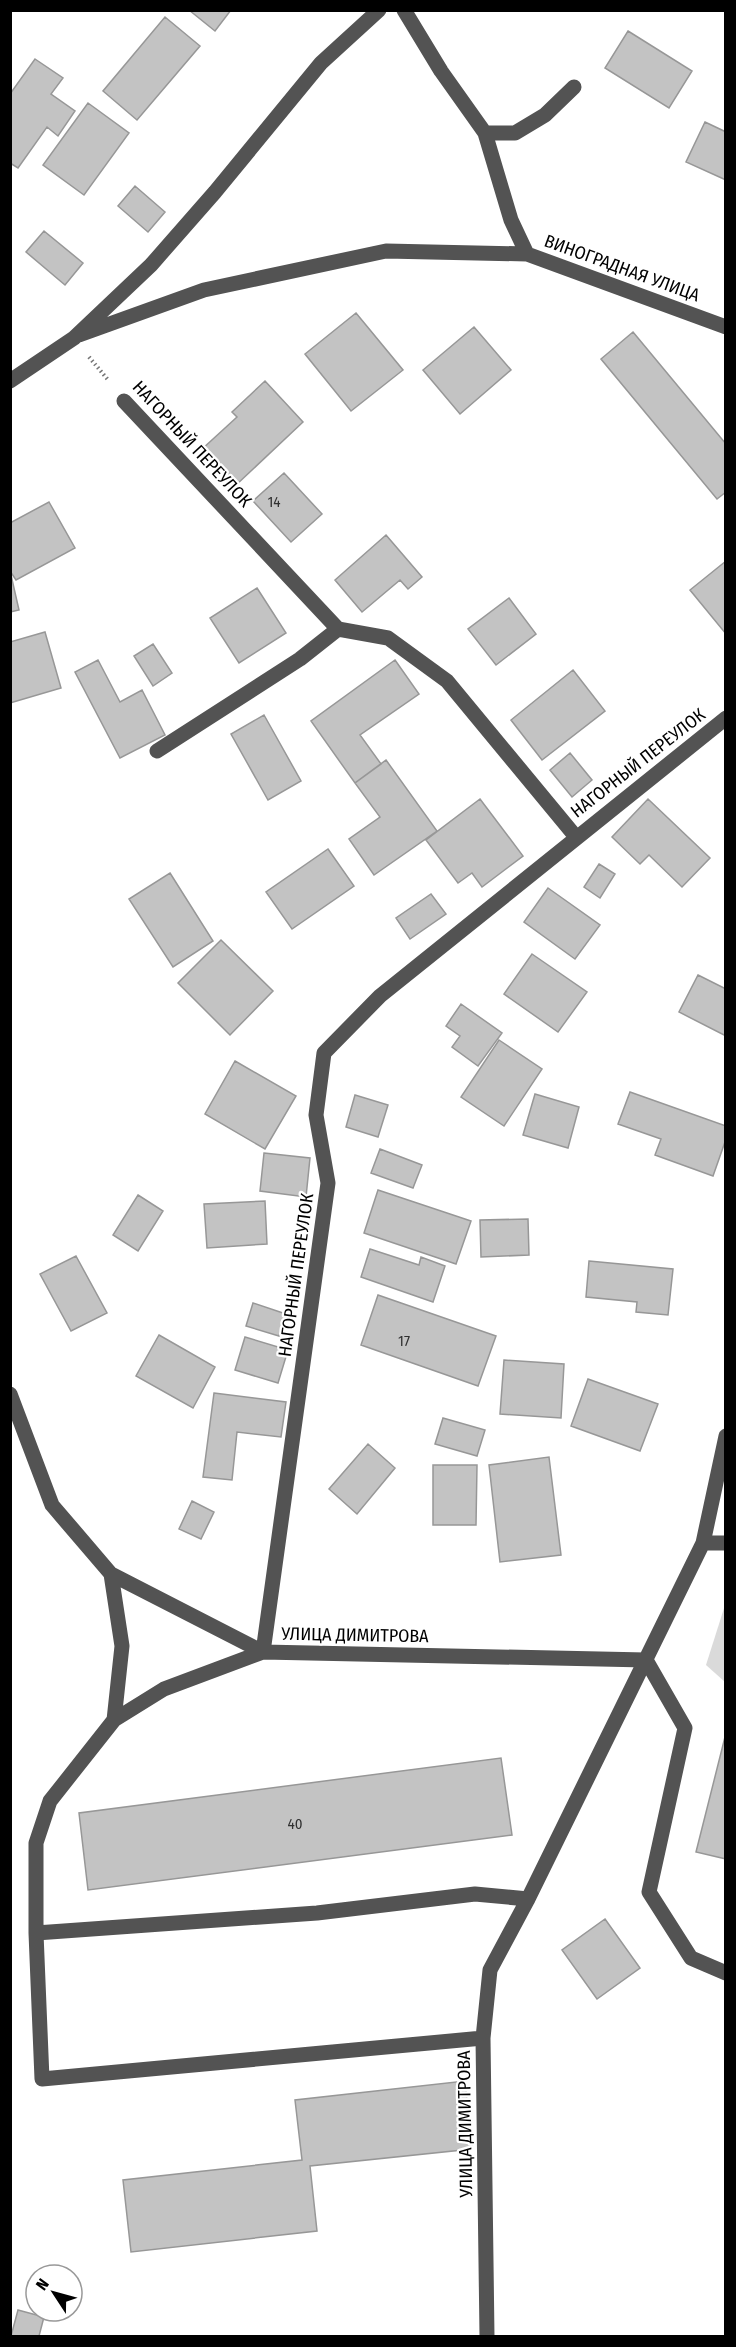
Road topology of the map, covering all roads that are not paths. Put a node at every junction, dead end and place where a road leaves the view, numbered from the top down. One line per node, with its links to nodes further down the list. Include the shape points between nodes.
1 (379, 10): 7 (street, via 321,63 151,265)
2 (404, 10): 4 (street, ВИНОГРАДНАЯ УЛИЦА)
3 (574, 87): 4 (street, via 546,116 515,133)
4 (485, 133): 5 (street, ВИНОГРАДНАЯ УЛИЦА, via 511,220)
5 (527, 254): 6 (street, ВИНОГРАДНАЯ УЛИЦА); 7 (street, via 386,251 204,290)
6 (726, 327)
7 (74, 338): 8 (street)
8 (10, 381)
9 (124, 401): 10 (street, НАГОРНЫЙ ПЕРЕУЛОК)
10 (338, 629): 12 (street); 13 (street, НАГОРНЫЙ ПЕРЕУЛОК, via 388,638 447,681)
11 (726, 718): 13 (street, НАГОРНЫЙ ПЕРЕУЛОК)
12 (157, 751)
13 (576, 837): 19 (street, НАГОРНЫЙ ПЕРЕУЛОК, via 380,996 324,1053 316,1115 328,1183)
14 (10, 1394): 18 (street, УЛИЦА ДИМИТРОВА, via 52,1505)
15 (725, 1442): 16 (street, УЛИЦА ДИМИТРОВА)
16 (703, 1543): 17 (street); 20 (street, УЛИЦА ДИМИТРОВА)
17 (726, 1543)
18 (111, 1574): 19 (street, УЛИЦА ДИМИТРОВА); 21 (street, via 122,1646)
19 (263, 1652): 20 (street, УЛИЦА ДИМИТРОВА); 21 (street, via 164,1689)
20 (646, 1660): 22 (street, УЛИЦА ДИМИТРОВА); 24 (street, via 685,1728 649,1892 691,1958)
21 (114, 1720): 23 (street, via 50,1801 36,1843)
22 (528, 1899): 23 (street, via 476,1894 317,1913); 25 (street, УЛИЦА ДИМИТРОВА, via 490,1970)
23 (36, 1933): 25 (street, via 42,2079)
24 (726, 1973)
25 (483, 2038): 26 (street, УЛИЦА ДИМИТРОВА)
26 (487, 2337)

